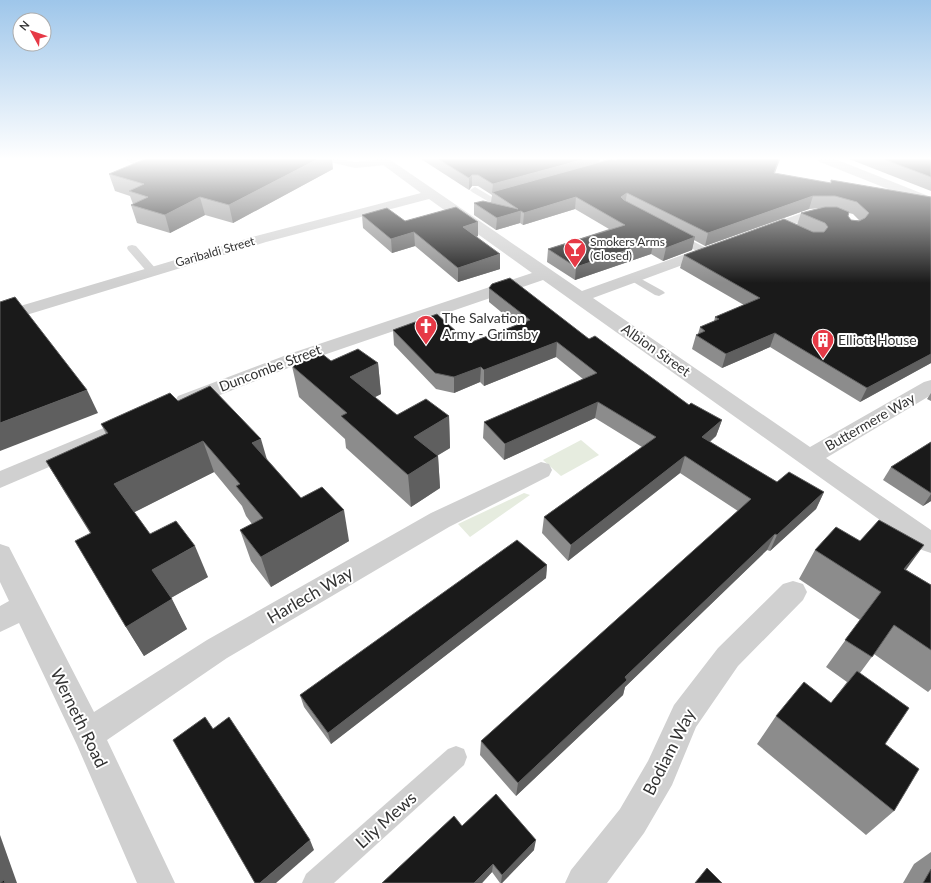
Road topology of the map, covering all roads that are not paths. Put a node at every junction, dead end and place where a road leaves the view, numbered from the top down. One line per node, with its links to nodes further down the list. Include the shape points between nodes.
1 (409, 200): 11 (street, Garibaldi Street)
2 (442, 200): 12 (street, Albion Street)
3 (841, 216): 4 (street, via 814,213)
4 (780, 225): 6 (street); 7 (street)
5 (666, 230): 10 (lane)
6 (800, 234)
7 (748, 236)
8 (727, 244): 10 (street)
9 (132, 248): 11 (lane)
10 (706, 252): 13 (street)
11 (152, 271): 16 (street, Garibaldi Street)
12 (547, 273): 15 (street, Albion Street); 18 (street, Duncombe Street, via 299,357)
13 (634, 278): 14 (lane); 15 (street)
14 (659, 293)
15 (580, 297): 20 (street, Albion Street)
16 (0, 318)
17 (931, 386): 20 (street, Buttermere Way)
18 (169, 407)
19 (134, 422): 22 (street)
20 (809, 458): 23 (street, Albion Street)
21 (541, 470): 27 (street, Harlech Way, via 440,520 217,648)
22 (0, 480)
23 (931, 543)
24 (0, 554): 26 (street, Werneth Road)
25 (793, 592): 31 (street, Bodiam Way, via 728,657 685,716 660,773 632,821)
26 (12, 613): 27 (street, Werneth Road)
27 (88, 734): 29 (street, Werneth Road)
28 (456, 757): 30 (lane, Lily Mews)
29 (156, 883)
30 (315, 883)
31 (584, 883)

